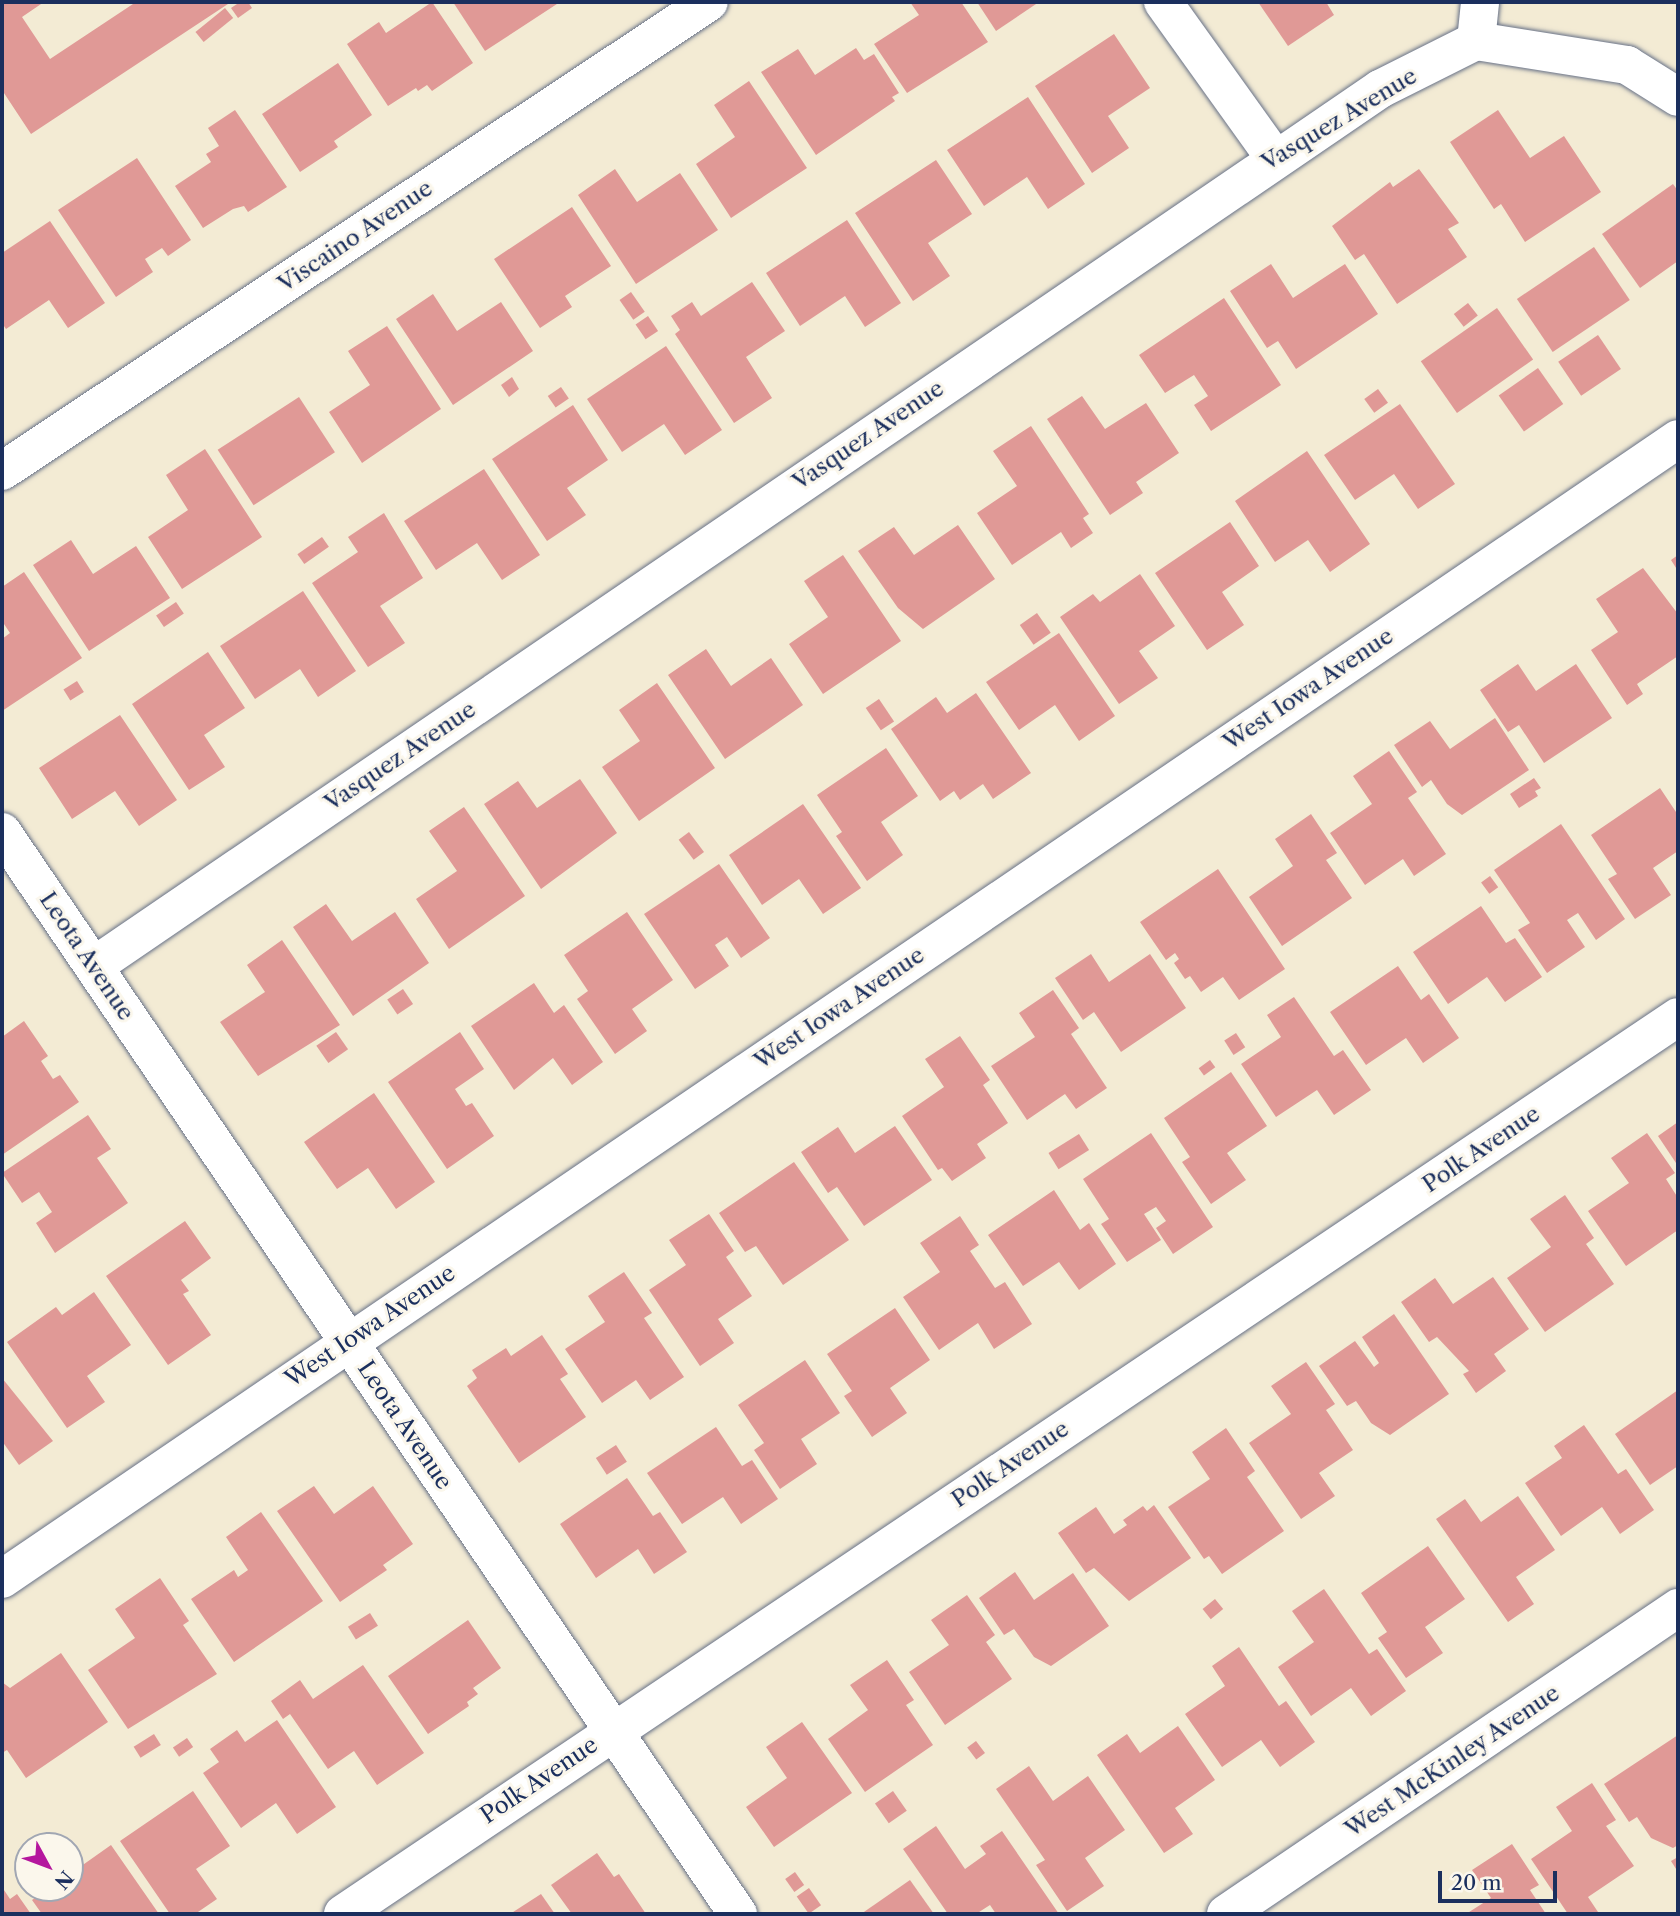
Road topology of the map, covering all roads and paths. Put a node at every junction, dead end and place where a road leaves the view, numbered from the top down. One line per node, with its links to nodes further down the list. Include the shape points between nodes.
1 (709, 2): 8 (street, Viscaino Avenue)
2 (1163, 2): 6 (street)
3 (1479, 2): 4 (street)
4 (1476, 41): 5 (street, via 1627,65); 6 (street, Vasquez Avenue, via 1380,89)
5 (1678, 97)
6 (1274, 157): 10 (street, Vasquez Avenue)
7 (1678, 439): 12 (street, West Iowa Avenue)
8 (2, 471)
9 (2, 832): 10 (street, Leota Avenue)
10 (94, 967): 12 (street, Leota Avenue)
11 (1678, 1017): 15 (street, Polk Avenue)
12 (349, 1342): 13 (street, West Iowa Avenue); 15 (street, Leota Avenue)
13 (2, 1579)
14 (1678, 1608): 18 (street, West McKinley Avenue)
15 (613, 1730): 16 (street, Polk Avenue); 17 (street, Leota Avenue)
16 (343, 1914)
17 (738, 1914)
18 (1226, 1914)

